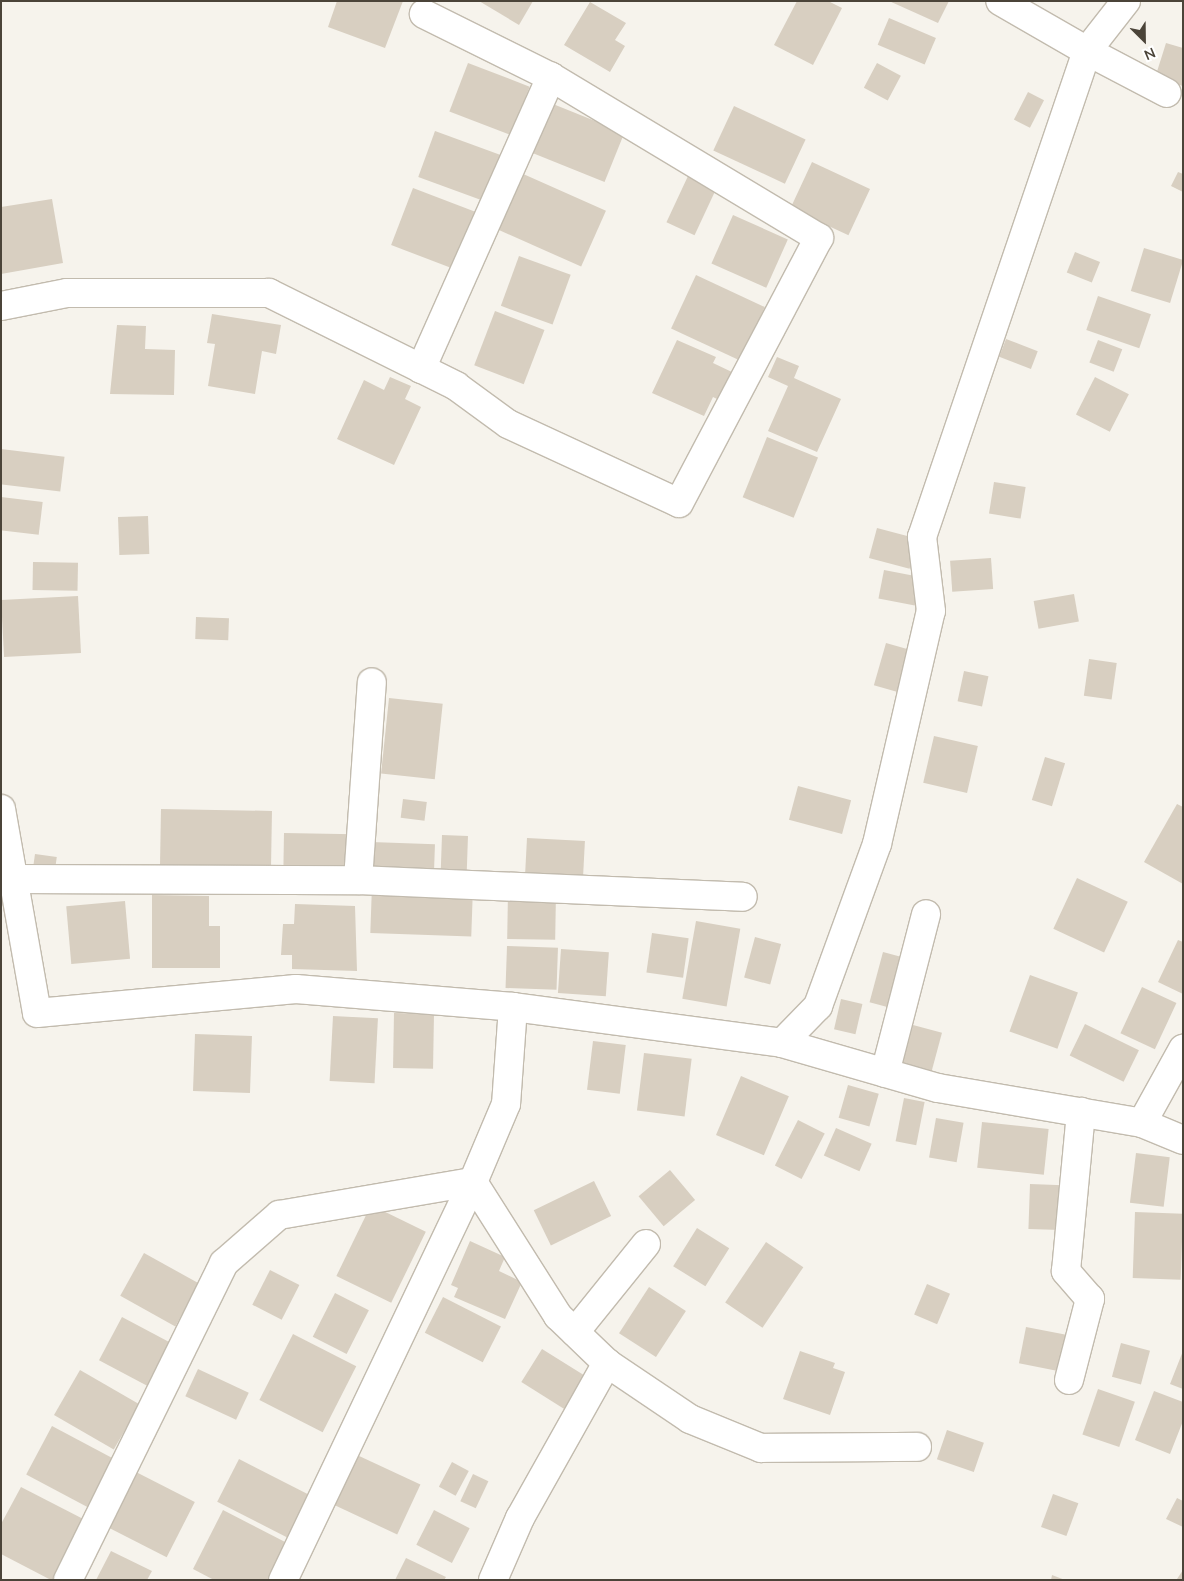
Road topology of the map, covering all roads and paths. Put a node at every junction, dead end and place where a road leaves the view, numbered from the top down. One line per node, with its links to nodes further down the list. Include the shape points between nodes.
1 (1000, 1): 4 (street)
2 (1126, 1): 4 (street)
3 (424, 14): 5 (street)
4 (1087, 51): 6 (street); 16 (street, via 922,538 931,611 877,844 818,1006)
5 (551, 77): 8 (street); 8 (street, via 819,238 679,503 508,424 456,386)
6 (1167, 93)
7 (1, 306): 8 (street, via 67,293 269,293)
8 (421, 369)
9 (372, 682): 12 (street)
10 (1, 809): 11 (street)
11 (14, 879): 12 (street); 15 (street, via 38,1013 296,989)
12 (358, 880): 13 (street)
13 (743, 897)
14 (926, 914): 18 (street)
15 (513, 1007): 16 (street); 22 (street, via 506,1104)
16 (782, 1043): 18 (street)
17 (1183, 1049): 20 (street)
18 (885, 1073): 19 (street, via 938,1088)
19 (1081, 1112): 20 (street); 26 (street, via 1066,1271 1090,1299)
20 (1142, 1123): 21 (street)
21 (1183, 1140)
22 (473, 1182): 24 (street, via 558,1316); 28 (street, via 279,1215 224,1263); 29 (street)
23 (646, 1244): 24 (street)
24 (575, 1332): 25 (street)
25 (607, 1363): 27 (street, via 690,1419 761,1448); 30 (street, via 520,1518)
26 (1069, 1380)
27 (916, 1447)
28 (68, 1580)
29 (283, 1580)
30 (493, 1580)

